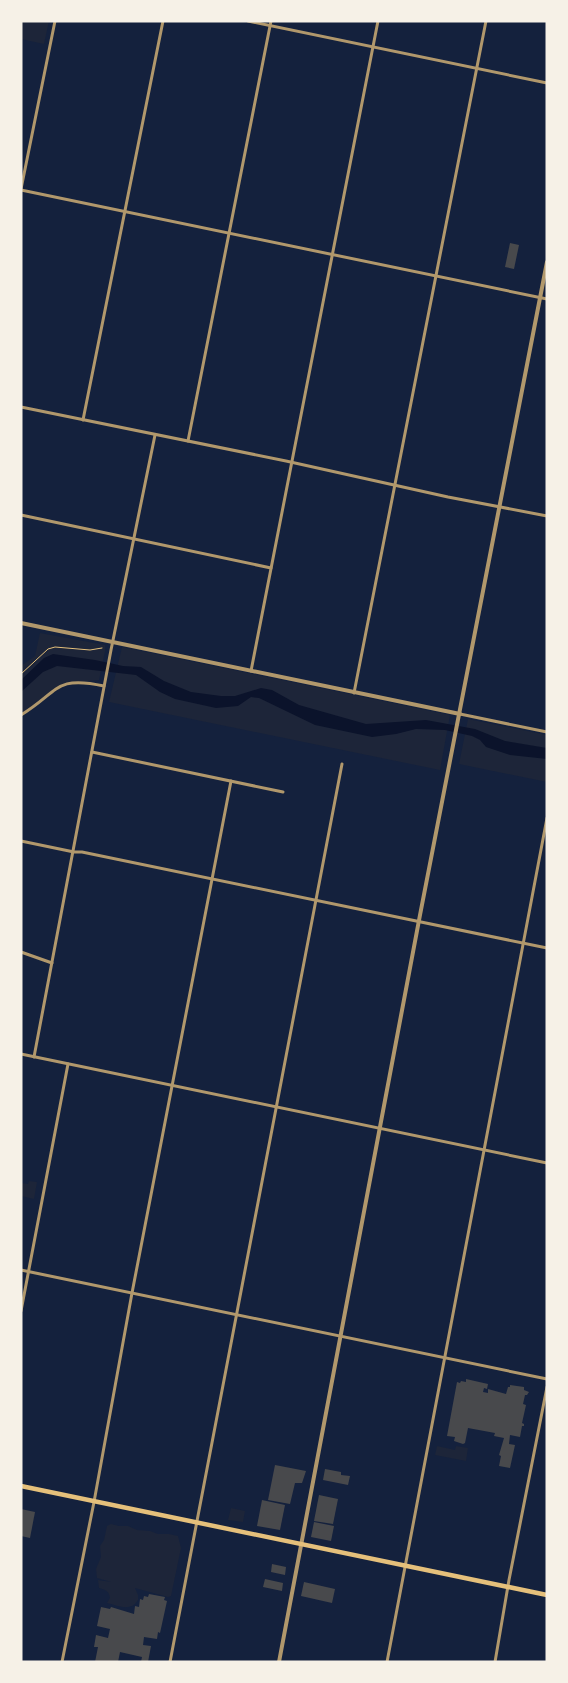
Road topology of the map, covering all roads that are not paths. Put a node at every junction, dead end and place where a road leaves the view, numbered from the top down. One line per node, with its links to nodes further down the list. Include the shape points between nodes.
1 (55, 21): 10 (street)
2 (162, 21): 11 (street)
3 (248, 21): 6 (street)
4 (378, 21): 7 (street)
5 (486, 21): 8 (street)
6 (270, 24): 7 (street); 12 (street)
7 (373, 48): 8 (street); 13 (street)
8 (476, 68): 9 (street); 15 (street)
9 (547, 83)
10 (21, 190): 11 (street)
11 (125, 212): 12 (street); 19 (street)
12 (228, 233): 13 (street); 21 (street)
13 (332, 255): 15 (street); 22 (street)
14 (547, 262): 16 (street)
15 (436, 276): 16 (street); 23 (street)
16 (540, 297): 17 (street); 24 (street)
17 (547, 299)
18 (21, 407): 19 (street)
19 (83, 420): 20 (street)
20 (155, 434): 21 (street); 27 (street)
21 (188, 441): 22 (street)
22 (292, 463): 23 (street); 28 (street)
23 (396, 485): 24 (street); 33 (street)
24 (499, 506): 26 (street); 34 (street)
25 (21, 515): 27 (street)
26 (547, 516)
27 (134, 538): 28 (street); 30 (street)
28 (270, 568): 31 (street)
29 (21, 623): 30 (street)
30 (113, 642): 31 (street); 32 (street)
31 (251, 671): 33 (street)
32 (104, 686): 35 (street, via 68,683 57,687); 37 (street)
33 (354, 693): 34 (street)
34 (460, 714): 36 (street); 46 (street)
35 (21, 715)
36 (547, 732)
37 (92, 752): 39 (street); 43 (street)
38 (342, 764): 45 (street)
39 (231, 781): 40 (street); 44 (street)
40 (283, 792)
41 (547, 818): 47 (street)
42 (21, 841): 43 (street)
43 (74, 852): 44 (street); 50 (street)
44 (212, 878): 45 (street); 54 (street)
45 (315, 900): 46 (street); 55 (street)
46 (419, 922): 47 (street); 56 (street)
47 (522, 943): 48 (street); 57 (street)
48 (547, 948)
49 (21, 952): 50 (street)
50 (52, 964): 52 (street)
51 (21, 1054): 52 (street)
52 (34, 1057): 53 (street)
53 (68, 1064): 54 (street); 60 (street)
54 (172, 1085): 55 (street); 61 (street)
55 (275, 1107): 56 (street); 63 (street)
56 (381, 1128): 57 (street); 64 (street)
57 (483, 1150): 58 (street); 65 (street)
58 (547, 1163)
59 (21, 1270): 60 (street)
60 (29, 1271): 61 (street); 62 (street)
61 (132, 1293): 63 (street); 69 (street)
62 (21, 1311)
63 (236, 1314): 64 (street); 70 (street)
64 (341, 1337): 65 (street); 71 (street)
65 (444, 1358): 66 (street); 72 (street)
66 (547, 1379)
67 (547, 1387): 73 (street)
68 (21, 1486): 69 (main road)
69 (94, 1502): 70 (main road); 75 (street)
70 (198, 1523): 71 (main road); 76 (street)
71 (301, 1544): 72 (main road); 77 (street)
72 (405, 1566): 73 (main road); 78 (street)
73 (508, 1586): 74 (main road); 79 (street)
74 (547, 1595)
75 (62, 1662)
76 (170, 1662)
77 (279, 1662)
78 (386, 1662)
79 (495, 1662)

